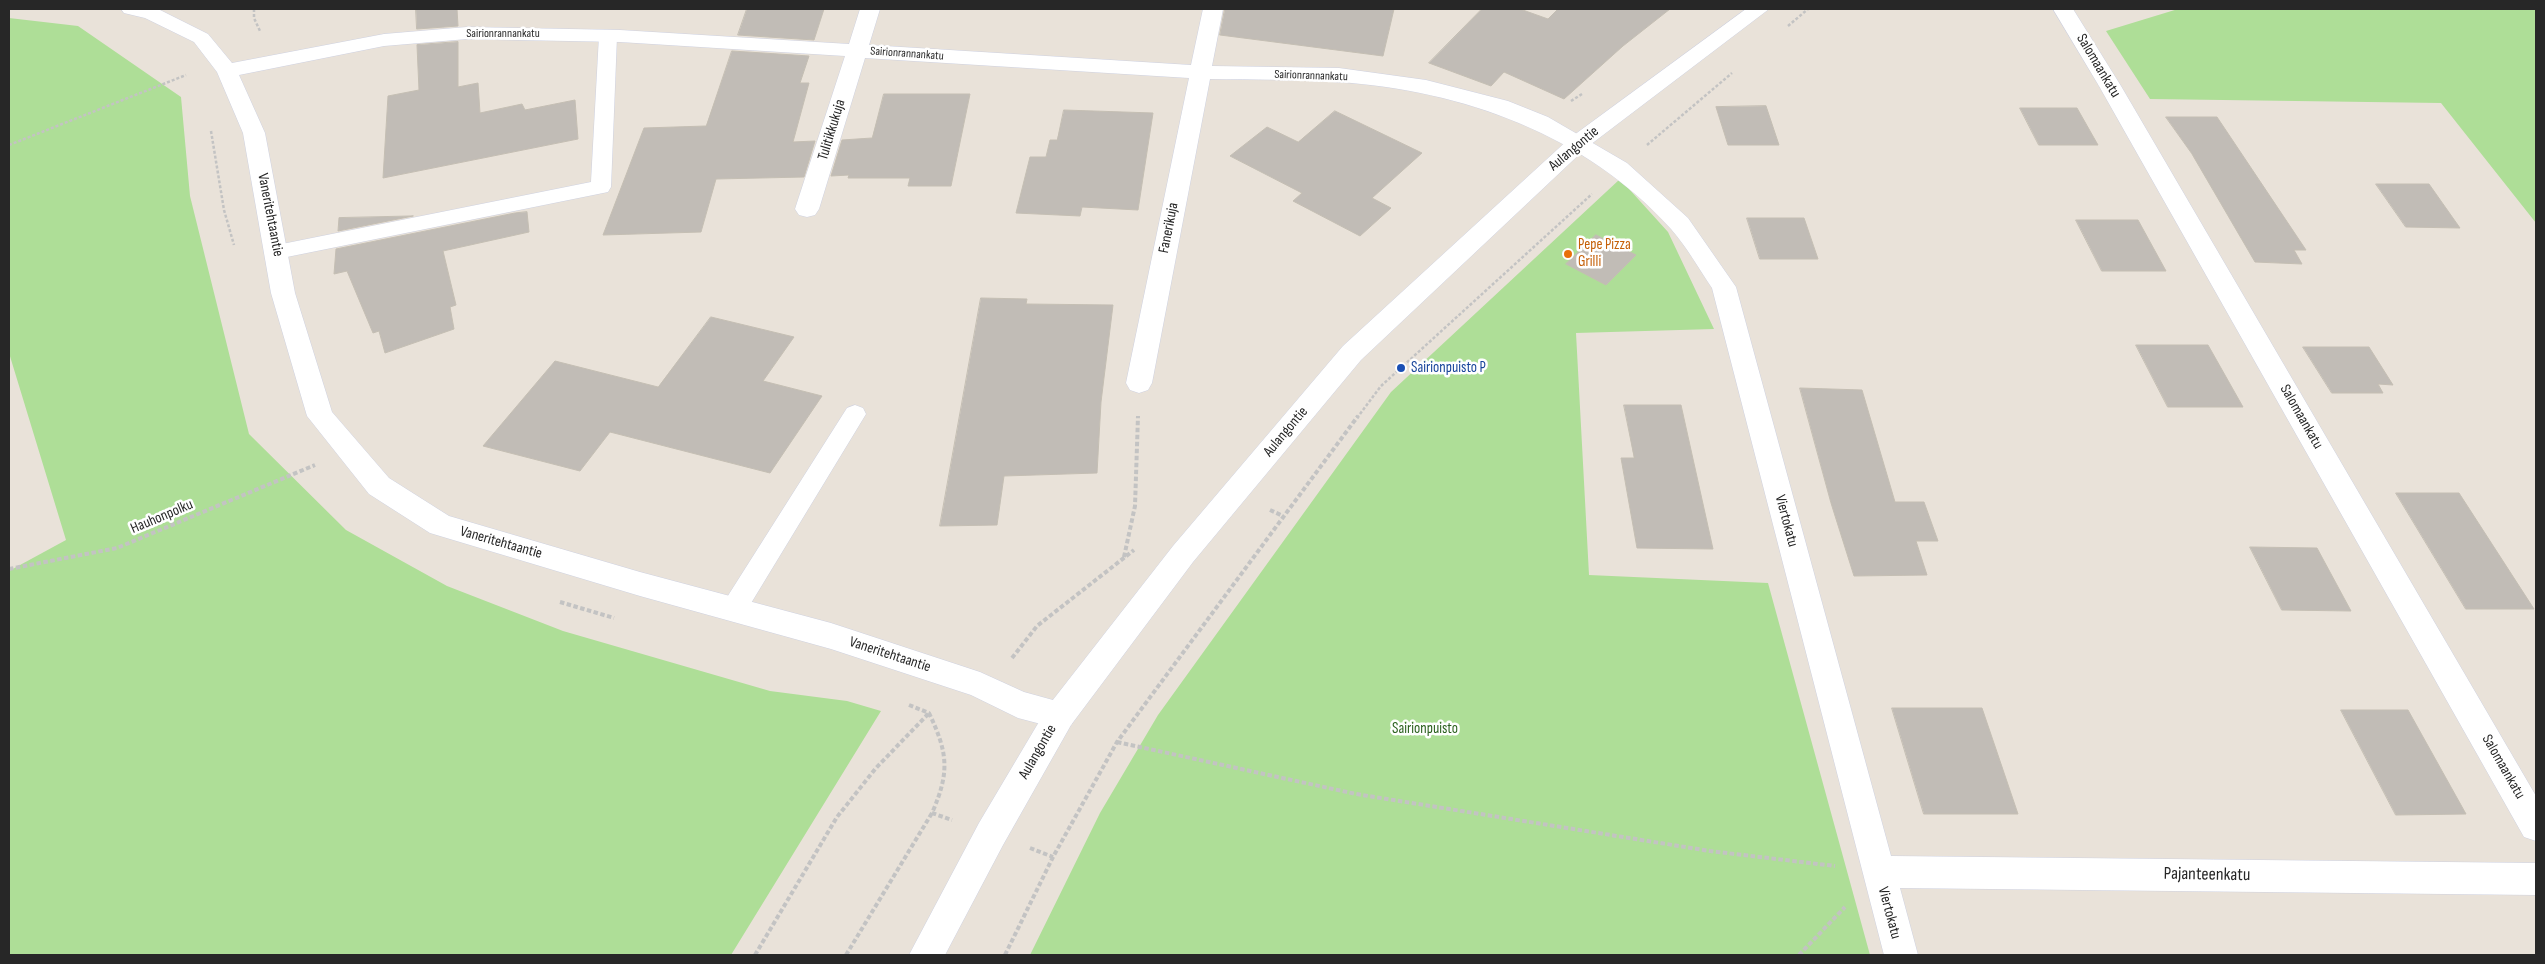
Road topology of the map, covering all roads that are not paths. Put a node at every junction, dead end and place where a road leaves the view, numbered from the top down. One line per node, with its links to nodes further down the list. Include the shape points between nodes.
1 (132, 9): 8 (street, Vaneritehtaantie, via 151,13 201,38)
2 (870, 9): 7 (street, Tulitikkukuja)
3 (1213, 9): 9 (street, Fanerikuja)
4 (1759, 9): 10 (street, Aulangontie)
5 (2063, 9): 17 (street, Salomaankatu)
6 (608, 36): 7 (street, Sairionrannankatu); 8 (street, Sairionrannankatu, via 467,33 384,40); 12 (lane, via 601,187)
7 (856, 50): 9 (street, Sairionrannankatu); 11 (street, Tulitikkukuja)
8 (227, 71): 12 (street, Vaneritehtaantie, via 254,133)
9 (1198, 72): 10 (street, Sairionrannankatu, via 1339,75 1426,87 1500,106 1540,122); 13 (street, Fanerikuja)
10 (1578, 143): 16 (street, Aulangontie, via 1352,353 1183,554); 18 (street, Viertokatu, via 1619,168 1680,224 1724,287)
11 (807, 209)
12 (277, 252): 15 (street, Vaneritehtaantie, via 283,292 320,416 379,486 440,526)
13 (1139, 383)
14 (855, 414): 15 (lane)
15 (733, 610): 16 (street, Vaneritehtaantie, via 868,648 980,685 1018,704)
16 (1060, 715): 20 (street, Aulangontie)
17 (2536, 826)
18 (1878, 872): 19 (street, Pajanteenkatu); 21 (street, Viertokatu)
19 (2536, 879)
20 (926, 955)
21 (1901, 955)

